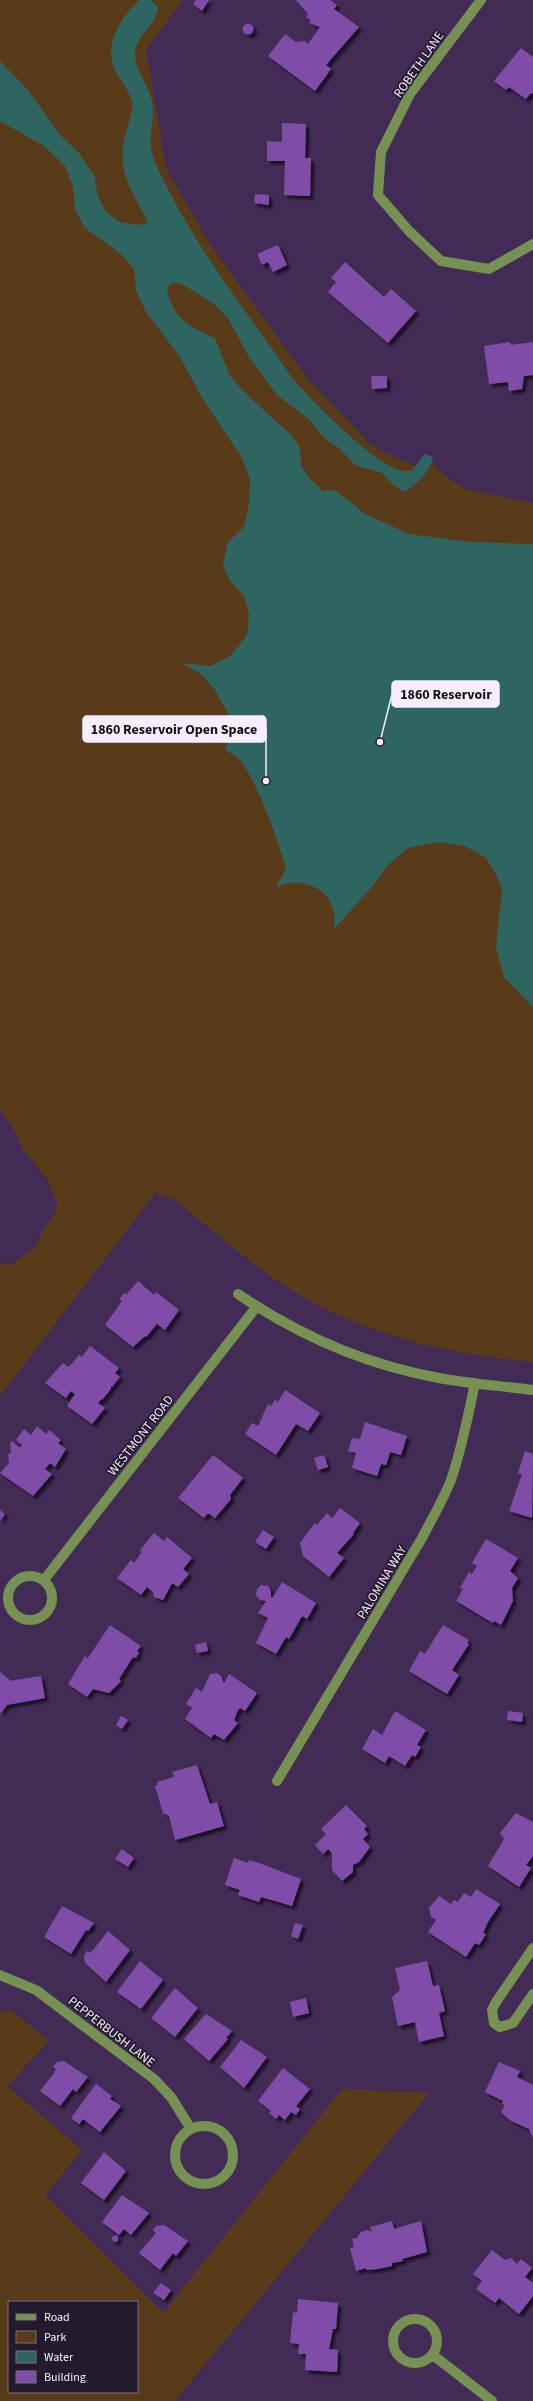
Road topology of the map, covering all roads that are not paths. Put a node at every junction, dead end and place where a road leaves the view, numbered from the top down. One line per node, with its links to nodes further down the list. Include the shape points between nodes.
1 (481, 0): 2 (street, ROBETH LANE, via 410,94 381,152 378,195 409,231 441,261 489,269)
2 (533, 244)
3 (238, 1294): 4 (street)
4 (256, 1306): 5 (street, via 329,1345 365,1359 439,1378); 7 (street, WESTMONT ROAD)
5 (475, 1384): 6 (street); 8 (street, PALOMINA WAY, via 460,1450 437,1510)
6 (533, 1390)
7 (44, 1580): 7 (street, via 30,1575 16,1580 10,1586 7,1600 14,1614 26,1620 34,1620 46,1613 52,1592)
8 (277, 1781)
9 (533, 1948): 11 (street, via 496,2002 492,2010 494,2023 500,2027 513,2023)
10 (0, 1974): 12 (street, PEPPERBUSH LANE, via 36,1990 154,2079 170,2097)
11 (533, 1994)
12 (191, 2129): 12 (street, via 178,2141 175,2159 178,2168 190,2180 198,2183 214,2182 230,2166 230,2142 210,2126)
13 (433, 2355): 13 (street, via 438,2343 437,2336 428,2323 414,2319 406,2321 395,2331 393,2345 405,2362 419,2364); 14 (street)
14 (492, 2401)

